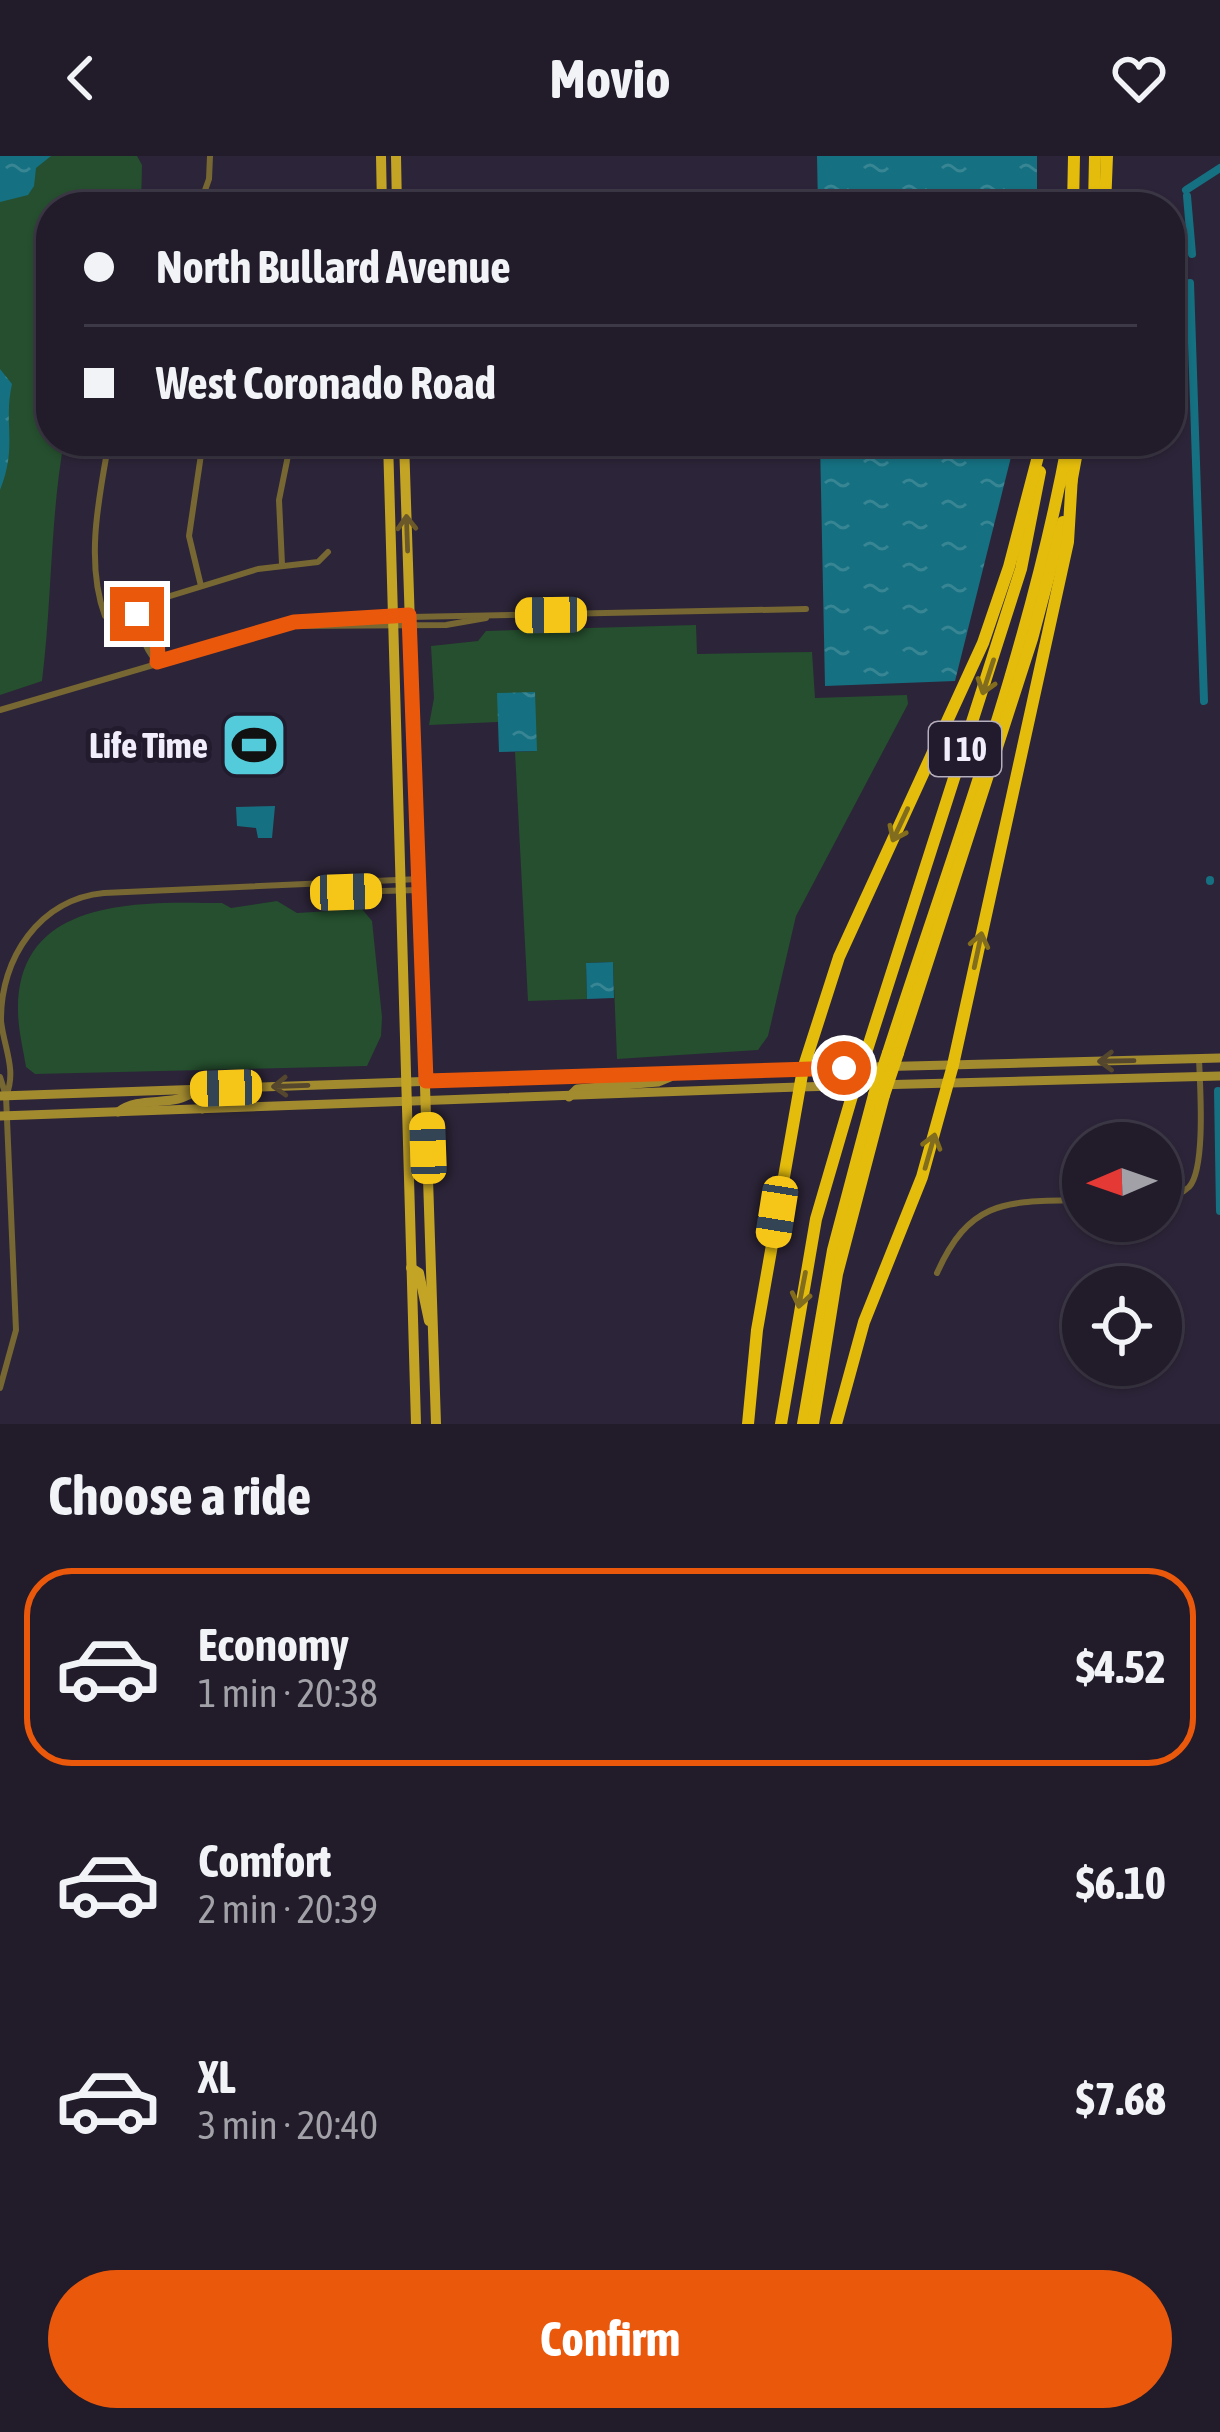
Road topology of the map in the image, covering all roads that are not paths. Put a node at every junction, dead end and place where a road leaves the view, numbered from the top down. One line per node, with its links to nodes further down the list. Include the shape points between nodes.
1 (210, 156): 9 (street)
2 (381, 156): 7 (main road)
3 (396, 156): 8 (main road)
4 (1074, 156): 10 (highway)
5 (1096, 156): 11 (highway)
6 (1107, 156): 12 (highway)
7 (382, 190): 8 (main road)
8 (397, 190)
9 (204, 192)
10 (1073, 192)
11 (1095, 192)
12 (1106, 192)
13 (107, 456): 26 (street, via 94,560 98,596 105,616)
14 (201, 456): 25 (street, via 189,536)
15 (287, 456): 24 (street, via 279,500)
16 (388, 456): 29 (main road)
17 (404, 456): 28 (main road, one-way to 17)
18 (1040, 456): 40 (highway, one-way to 40, via 982,643 839,957)
19 (1041, 456): 68 (highway, I 10, one-way to 68, bridge, via 1021,569 816,1219)
20 (1065, 456): 35 (highway, via 1043,561)
21 (1076, 456): 22 (highway, I 10)
22 (1072, 476): 35 (highway, I 10, via 1032,638); 39 (highway, one-way to 22, via 1067,542)
23 (328, 552): 24 (street, via 318,562)
24 (282, 565): 25 (street)
25 (201, 586): 26 (street)
26 (138, 606): 30 (street, via 150,620)
27 (806, 609): 28 (street)
28 (409, 620): 29 (street); 33 (main road)
29 (393, 621): 30 (street, via 310,619); 32 (main road)
30 (157, 662): 31 (street)
31 (0, 710)
32 (401, 885): 33 (street); 34 (street, via 344,880 91,895 56,908 21,941 2,986); 46 (main road)
33 (421, 885): 45 (main road)
34 (4, 1042): 36 (street); 52 (street, via 10,1071)
35 (893, 1053): 51 (highway, I 10, bridge)
36 (0, 1056)
37 (1220, 1058): 38 (main road)
38 (1199, 1059): 39 (main road, one-way to 39); 42 (street)
39 (953, 1065): 40 (main road); 47 (highway)
40 (802, 1069): 41 (main road); 49 (highway)
41 (674, 1074): 45 (main road); 53 (main road)
42 (1199, 1076): 43 (main road); 47 (main road); 59 (street, via 1195,1178)
43 (1220, 1076)
44 (0, 1077): 52 (street)
45 (426, 1081): 46 (main road); 54 (main road)
46 (407, 1082): 48 (main road, one-way to 48); 55 (main road)
47 (947, 1083): 49 (main road); 71 (highway, one-way to 47)
48 (255, 1087): 50 (main road); 56 (main road, via 206,1100)
49 (799, 1087): 53 (main road); 67 (highway)
50 (197, 1089): 52 (main road); 57 (main road)
51 (879, 1095): 69 (highway, via 833,1250); 70 (highway, I 10)
52 (3, 1096): 58 (street)
53 (568, 1097): 54 (main road)
54 (427, 1101): 55 (main road); 63 (main road)
55 (408, 1102): 56 (main road); 61 (main road)
56 (202, 1109): 57 (main road)
57 (118, 1112): 58 (main road)
58 (3, 1116): 64 (street, via 16,1330)
59 (1182, 1192)
60 (1062, 1201): 62 (street, via 979,1213)
61 (411, 1268): 63 (main road); 65 (main road)
62 (937, 1274)
63 (433, 1330): 66 (main road)
64 (0, 1388)
65 (416, 1424)
66 (436, 1424)
67 (748, 1424)
68 (781, 1424)
69 (803, 1424)
70 (813, 1424)
71 (836, 1424)

